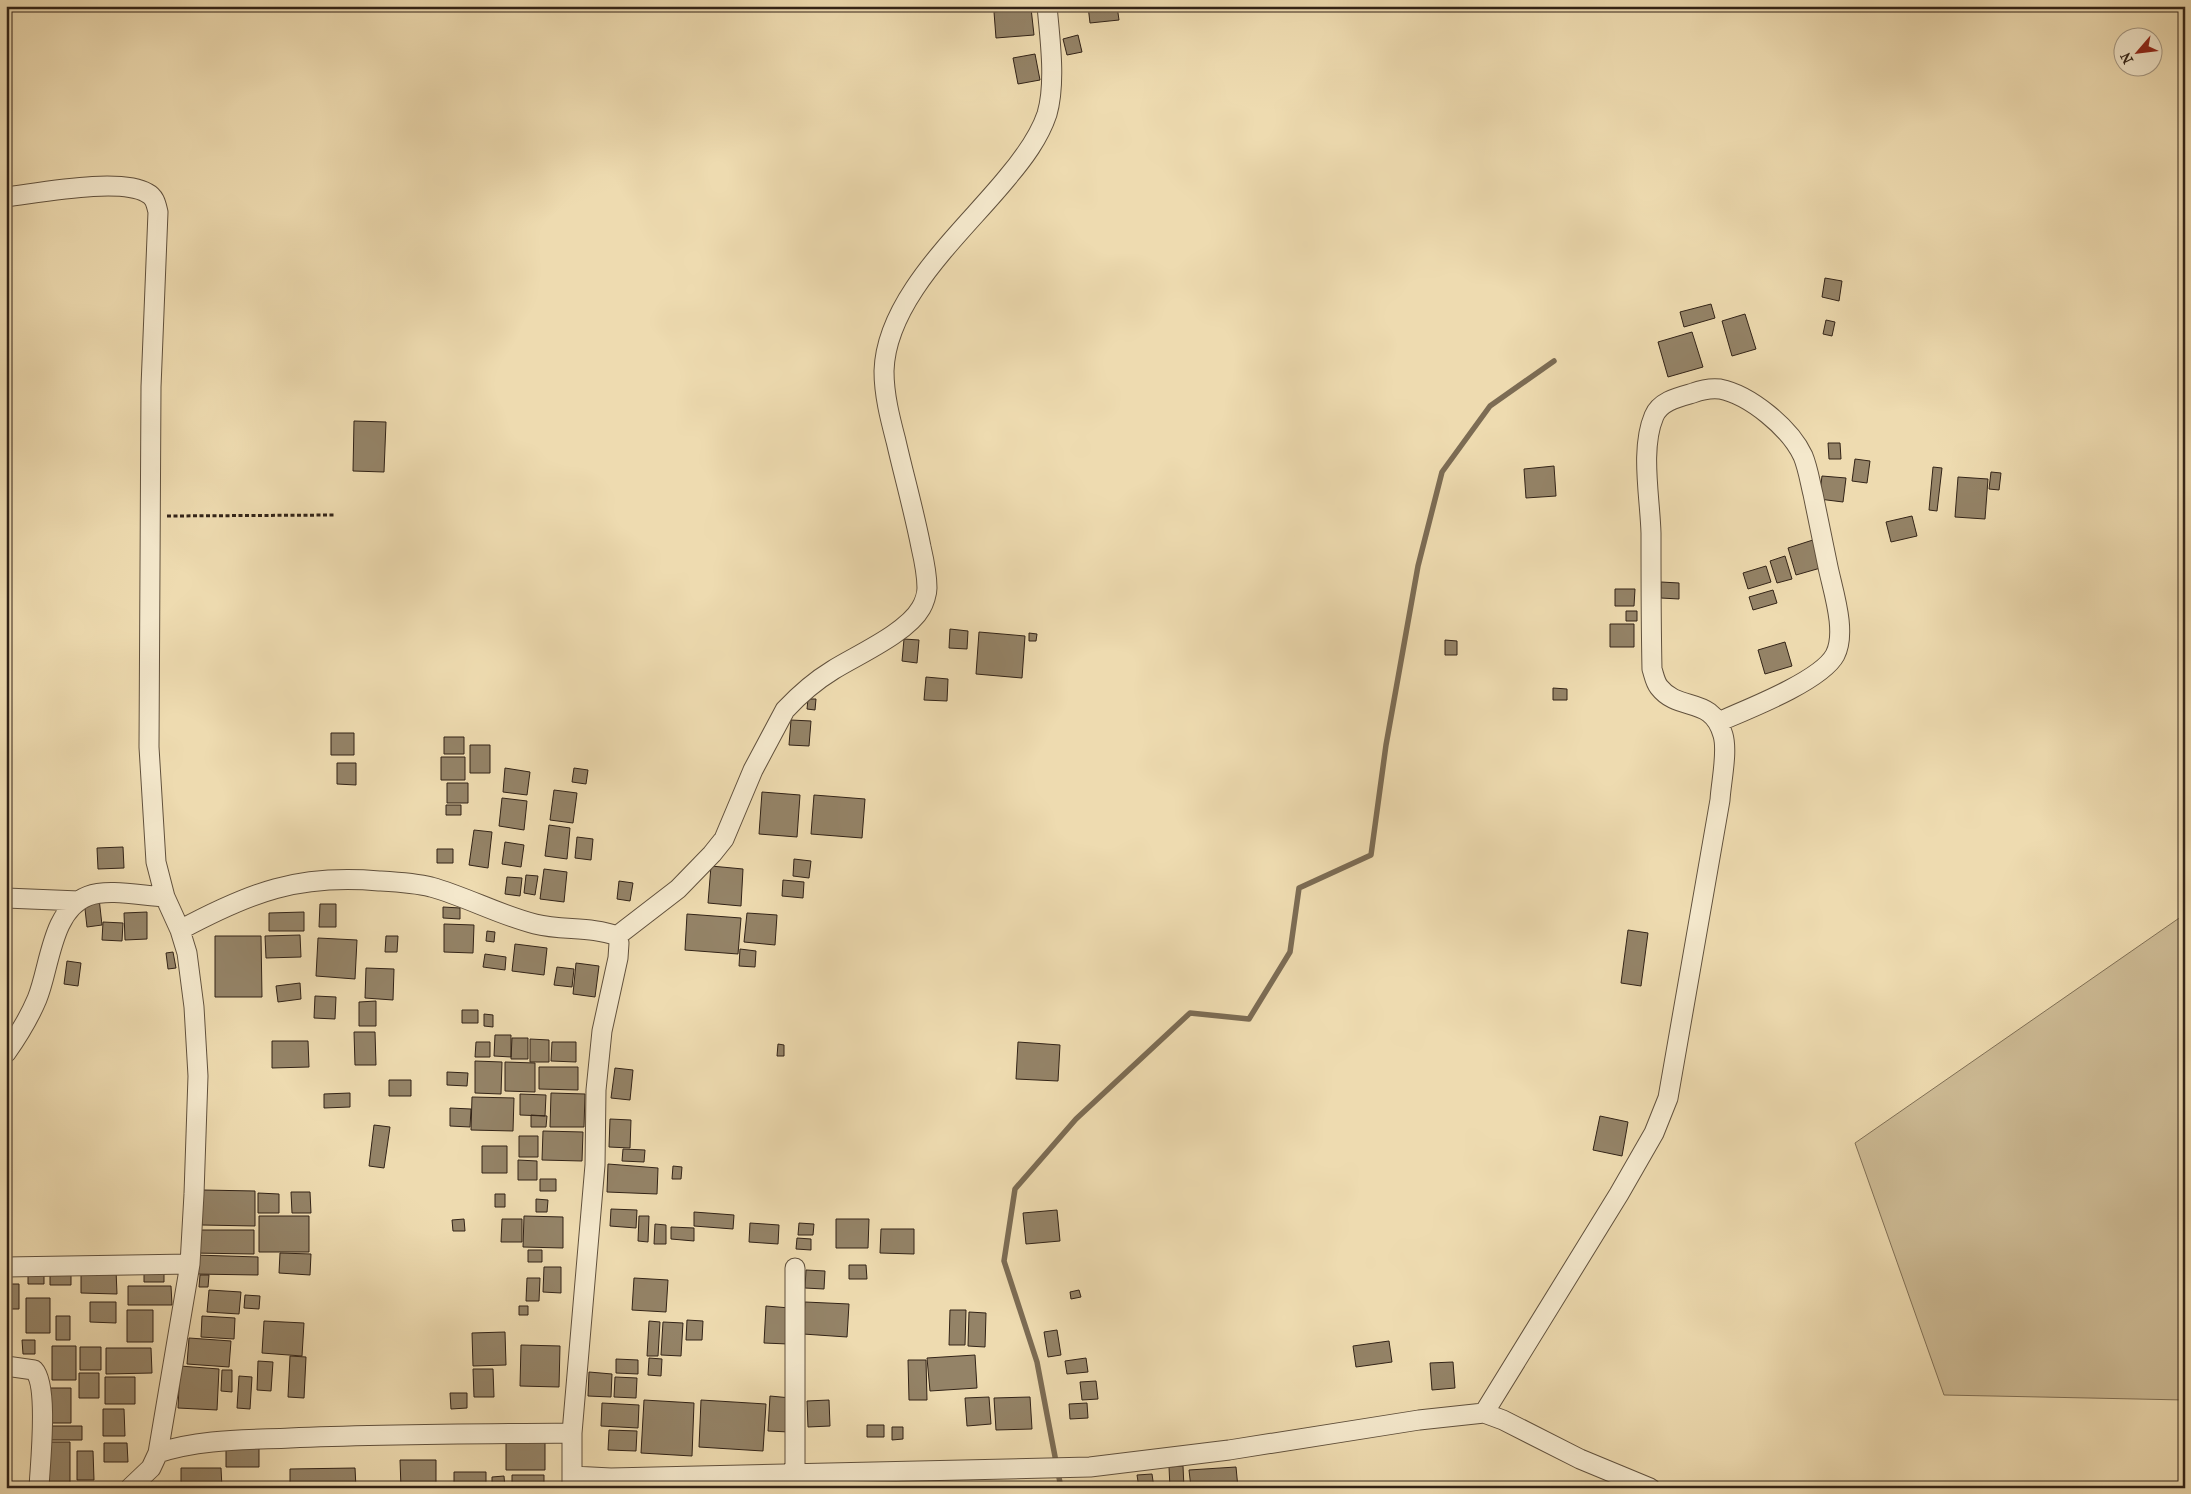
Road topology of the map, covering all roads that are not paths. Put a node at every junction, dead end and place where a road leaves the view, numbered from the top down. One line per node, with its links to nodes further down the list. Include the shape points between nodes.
1 (1047, 6): 8 (street, via 1050,94 1043,125 1018,164 913,289 888,344 884,370 887,404 924,562 927,590 921,608 890,636 832,670 792,702 753,770 724,839 678,889)
2 (6, 197): 5 (street, via 122,186 149,194 155,200 158,212 151,387 149,747 156,862)
3 (1718, 722): 3 (street, via 1704,708 1668,696 1658,686 1652,669 1648,465 1649,437 1654,415 1660,408 1685,395 1719,389 1747,399 1764,411 1793,440 1803,456 1839,625 1838,648 1823,667 1776,696); 14 (street, via 1724,751 1720,800 1668,1098 1654,1133 1619,1194)
4 (6, 898): 6 (street)
5 (165, 898): 6 (street, via 101,894 88,896); 7 (street)
6 (79, 902): 9 (street, via 70,909 55,935 37,999)
7 (180, 930): 8 (street, via 269,890 327,878 430,887 536,925 600,931); 10 (street, via 192,990 198,1076)
8 (617, 936): 15 (street, via 618,958 602,1031 596,1090 595,1165)
9 (6, 1053)
10 (190, 1264): 11 (street); 16 (street)
11 (6, 1267)
12 (795, 1268): 17 (street)
13 (6, 1366): 19 (street, via 34,1370 39,1378 42,1428)
14 (1484, 1413): 17 (street, via 1090,1467); 21 (street, via 1580,1460)
15 (572, 1433): 16 (street, via 331,1436 231,1441); 18 (street)
16 (158, 1453): 20 (street, via 151,1468)
17 (795, 1474): 18 (street, via 611,1478)
18 (572, 1482)
19 (39, 1488)
20 (130, 1488)
21 (1650, 1488)

